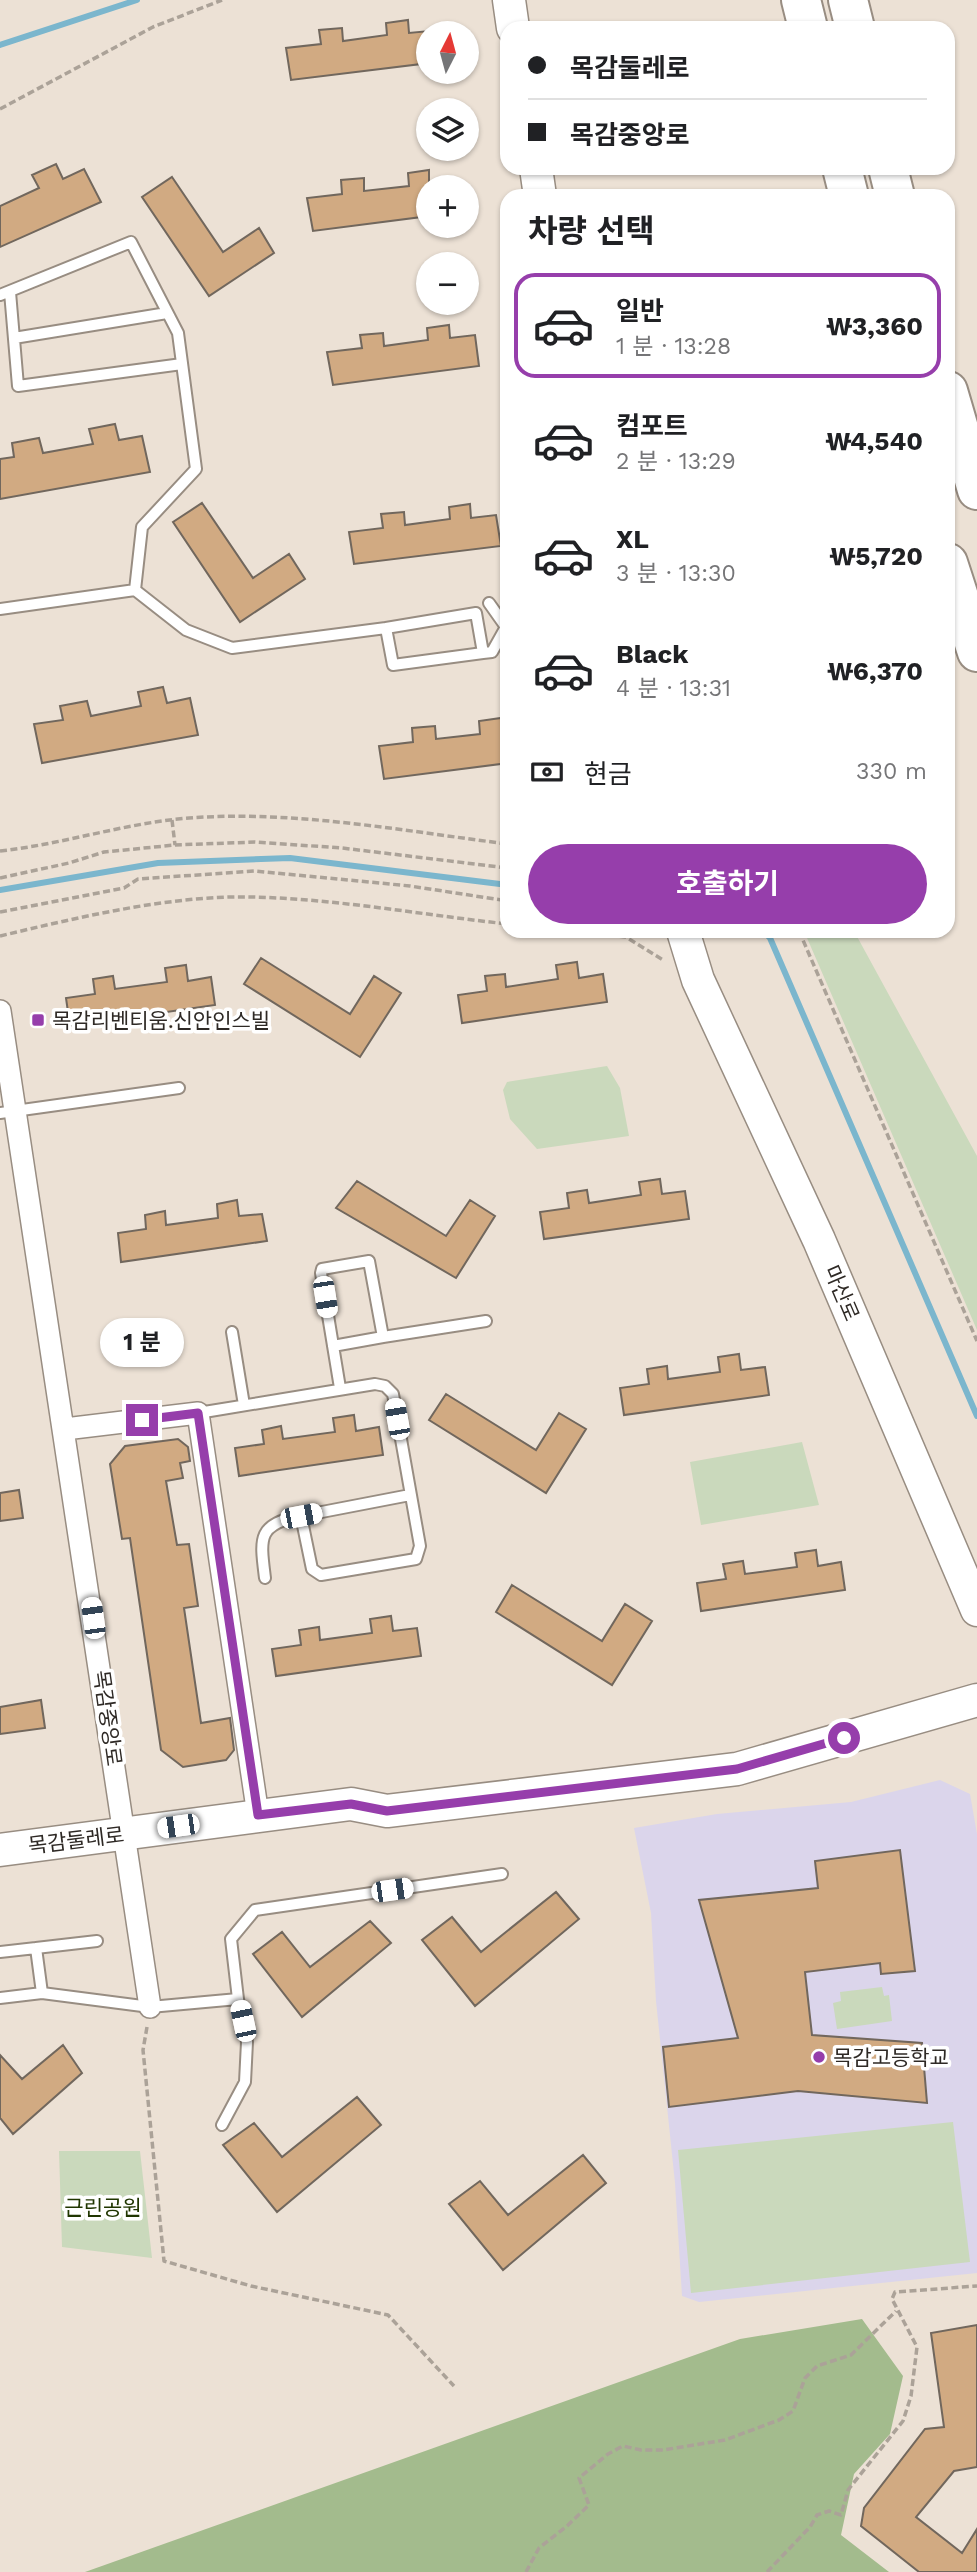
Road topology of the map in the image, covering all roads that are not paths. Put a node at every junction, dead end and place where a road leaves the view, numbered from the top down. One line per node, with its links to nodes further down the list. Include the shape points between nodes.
1 (509, 0): 4 (street)
2 (802, 0): 5 (highway)
3 (848, 0): 6 (highway)
4 (512, 21)
5 (806, 21)
6 (853, 21)
7 (5, 294): 8 (lane, via 131,243); 9 (lane)
8 (167, 313): 9 (lane); 10 (lane, via 178,333)
9 (14, 338): 10 (lane, via 18,386)
10 (182, 364): 14 (lane, via 196,468 142,527)
11 (955, 415): 12 (highway)
12 (977, 490)
13 (955, 584): 20 (highway)
14 (135, 590): 16 (lane); 18 (lane, via 186,630 232,648)
15 (489, 603): 17 (lane)
16 (0, 609)
17 (500, 619)
18 (386, 628): 21 (lane, via 394,665); 21 (lane, via 476,613)
19 (500, 638): 21 (lane, via 492,652)
20 (977, 652)
21 (484, 653)
22 (685, 938): 37 (street, 마산로, via 698,980 819,1240)
23 (0, 1011): 25 (street, 목감중앙로)
24 (179, 1088): 25 (lane)
25 (8, 1112): 33 (street, 목감중앙로)
26 (486, 1321): 28 (lane)
27 (232, 1332): 31 (lane)
28 (383, 1337): 29 (lane); 29 (lane, via 369,1261 326,1266 321,1273)
29 (333, 1346): 30 (lane)
30 (340, 1388): 31 (lane); 34 (lane, via 375,1384 393,1394)
31 (244, 1405): 32 (lane)
32 (198, 1413): 33 (street); 39 (street)
33 (65, 1429): 40 (street, 목감중앙로)
34 (410, 1495): 35 (lane); 35 (lane, via 420,1546 416,1559 321,1575 312,1569)
35 (301, 1516): 36 (lane, via 279,1520 266,1531 261,1547)
36 (265, 1578)
37 (977, 1610)
38 (977, 1700): 39 (street, 목감둘레로, via 737,1769 387,1811 351,1804)
39 (258, 1815): 40 (street, 목감둘레로)
40 (125, 1834): 41 (street, 목감둘레로); 49 (street, 목감중앙로)
41 (0, 1850)
42 (502, 1874): 48 (lane, via 255,1910 231,1939)
43 (97, 1941): 44 (lane)
44 (36, 1948): 45 (lane); 46 (lane)
45 (0, 1952)
46 (42, 1993): 47 (lane); 49 (lane)
47 (0, 1998)
48 (238, 1999): 49 (lane); 50 (lane, via 247,2042 245,2082)
49 (150, 2007)
50 (222, 2125)

